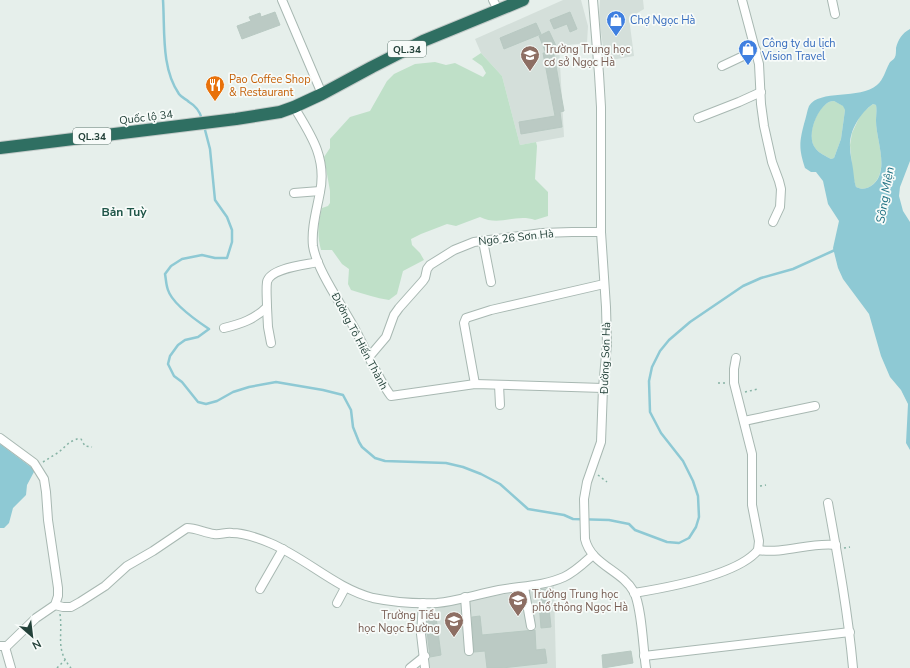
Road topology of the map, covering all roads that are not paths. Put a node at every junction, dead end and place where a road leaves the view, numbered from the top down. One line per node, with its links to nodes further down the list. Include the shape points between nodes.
1 (282, 0): 11 (street)
2 (523, 0): 6 (highway, QL.34)
3 (593, 0): 18 (street, Đường Sơn Hà, via 601,106)
4 (742, 0): 8 (street)
5 (832, 0): 7 (street)
6 (496, 5): 11 (highway, QL.34)
7 (835, 14)
8 (756, 50): 9 (street); 10 (street)
9 (722, 66)
10 (761, 92): 13 (street); 17 (street, via 764,126 781,190 780,207)
11 (322, 94): 12 (highway, QL.34)
12 (294, 107): 14 (highway, Quốc lộ 34 / QL.34, via 211,122); 15 (street, Đường Tô Hiến Thành, via 319,154 322,173)
13 (698, 118)
14 (0, 148)
15 (320, 191): 16 (street); 20 (street, Đường Tô Hiến Thành, via 313,238)
16 (294, 193)
17 (773, 222)
18 (601, 232): 19 (street, Ngõ 26 Sơn Hà, via 542,234); 22 (street, Đường Sơn Hà)
19 (483, 241): 21 (street); 26 (street, Ngõ 26 Sơn Hà, via 459,248 430,265 426,278 399,308 386,337)
20 (318, 262): 23 (street, via 280,270 271,275 268,282); 26 (street, Đường Tô Hiến Thành)
21 (491, 282)
22 (604, 284): 28 (street, via 504,306 466,318 464,323); 30 (street, Đường Sơn Hà, via 607,344)
23 (267, 307): 24 (street, via 238,325); 25 (street)
24 (224, 328)
25 (271, 343)
26 (369, 357): 28 (street, Đường Tô Hiến Thành, via 391,396)
27 (736, 358): 33 (street, via 734,377)
28 (475, 384): 29 (street, Đường Tô Hiến Thành)
29 (499, 385): 30 (street, Đường Tô Hiến Thành); 31 (street)
30 (603, 388): 39 (street, Đường Sơn Hà, via 601,442 585,491 584,507 585,539)
31 (500, 405)
32 (815, 406): 33 (street)
33 (744, 421): 38 (street, via 752,454 752,505 759,541)
34 (0, 438): 47 (street, via 28,458 44,479 58,592)
35 (828, 503): 36 (street)
36 (836, 546): 38 (street, via 818,544 783,551); 49 (street)
37 (283, 549): 41 (street); 42 (street); 47 (street, via 270,542 242,534 212,534 188,528 127,566 105,586 80,602 71,607)
38 (758, 550): 43 (street, via 744,562 728,569 673,586)
39 (593, 555): 40 (street, via 564,576); 43 (street, Đường Sơn Hà, via 624,579)
40 (524, 587): 44 (street); 48 (street)
41 (345, 588): 45 (street, via 374,598); 46 (street)
42 (260, 589)
43 (634, 593): 53 (street, Đường Sơn Hà)
44 (465, 597): 45 (street, via 438,603); 51 (street)
45 (423, 603): 52 (street, via 421,634)
46 (337, 604)
47 (57, 606): 50 (street, via 36,618 10,644)
48 (531, 626)
49 (850, 632): 53 (street); 58 (street)
50 (2, 647): 54 (street)
51 (469, 651)
52 (425, 656): 55 (street); 56 (street)
53 (644, 656): 57 (street, Đường Sơn Hà)
54 (11, 668)
55 (410, 668)
56 (425, 668)
57 (646, 668)
58 (853, 668)

